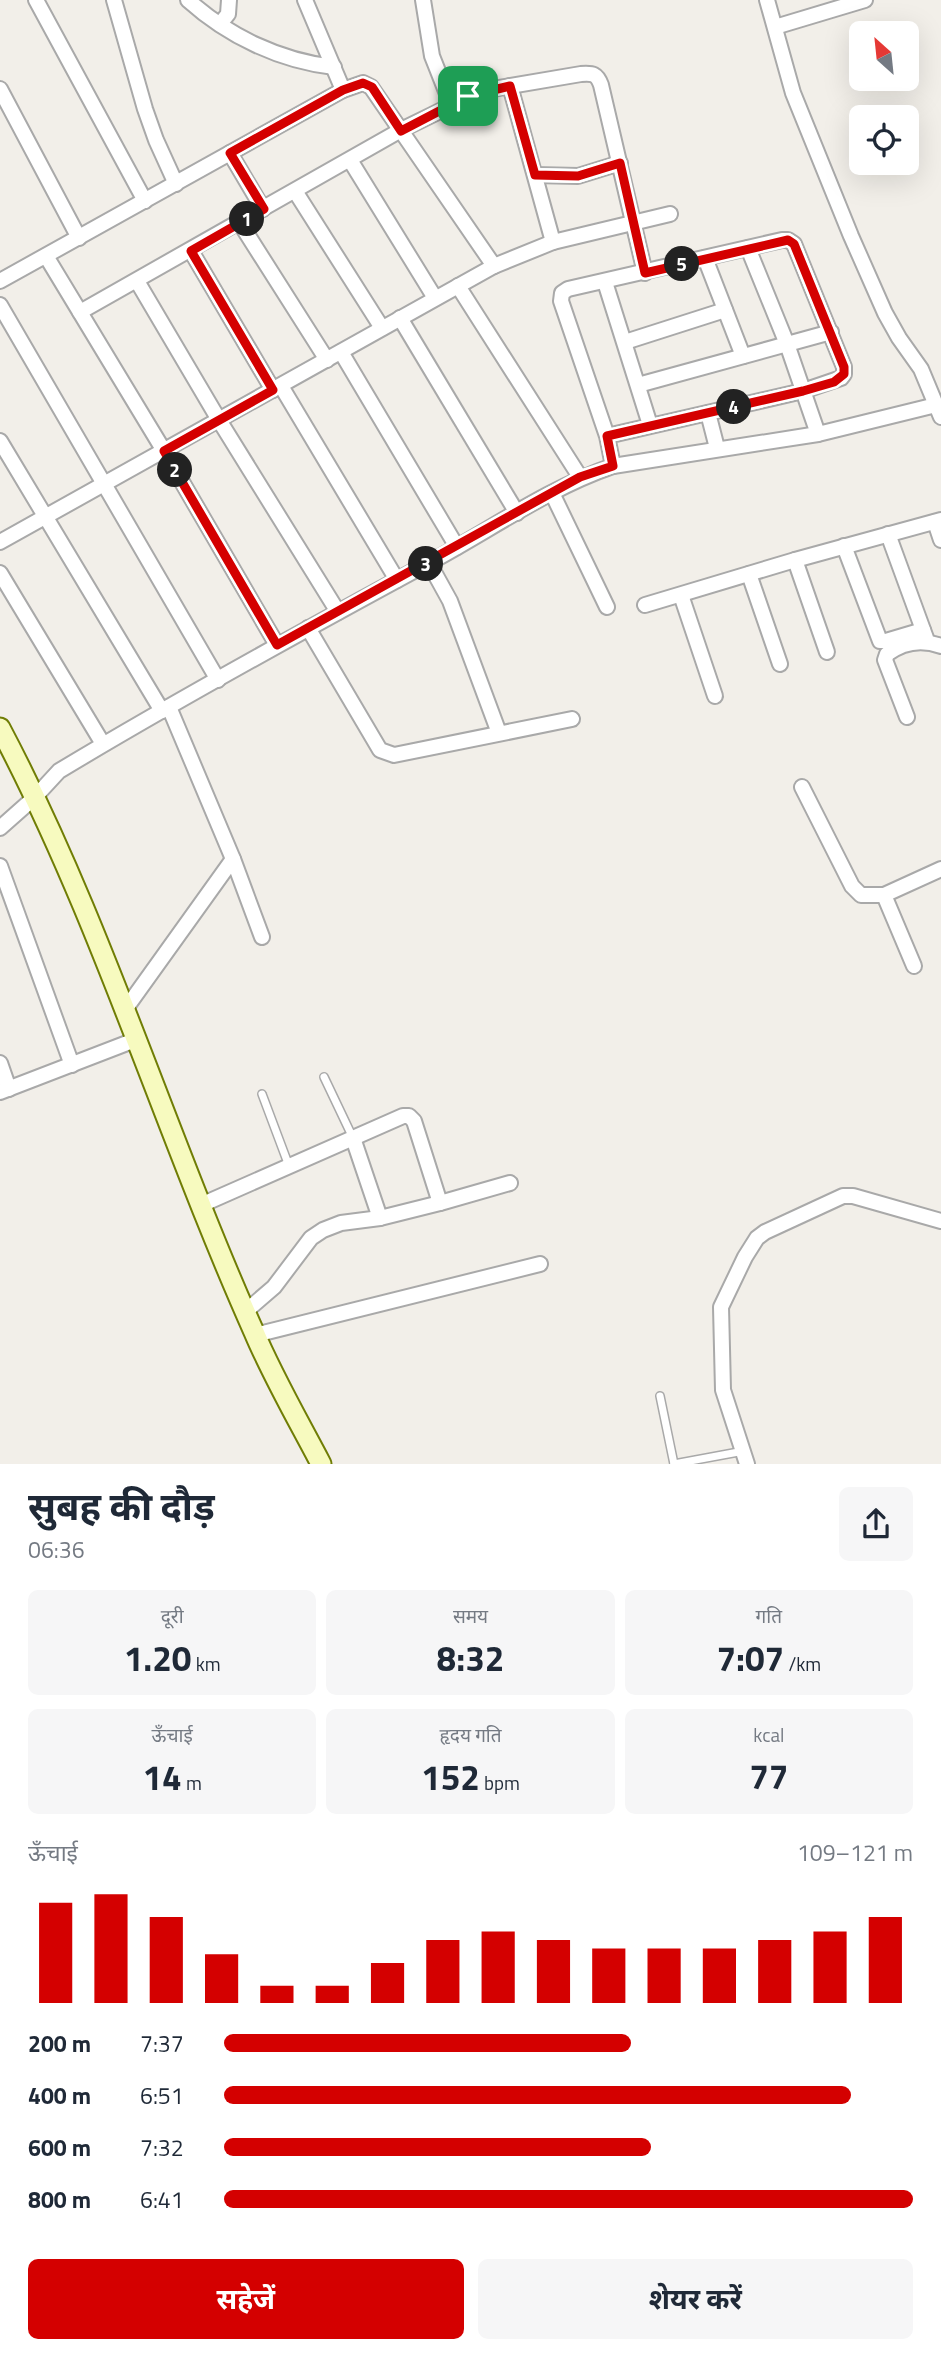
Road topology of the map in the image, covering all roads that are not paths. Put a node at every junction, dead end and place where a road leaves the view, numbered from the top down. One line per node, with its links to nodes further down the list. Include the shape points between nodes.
1 (36, 0): 24 (street)
2 (114, 0): 22 (street, via 145,109)
3 (188, 0): 10 (street)
4 (229, 0): 10 (street, via 229,14)
5 (305, 0): 12 (street)
6 (423, 0): 16 (street, via 432,56)
7 (767, 0): 11 (street)
8 (865, 0): 9 (street)
9 (830, 5): 11 (street)
10 (220, 24): 12 (street, via 258,47 306,64)
11 (775, 27): 56 (street, via 796,102 860,258)
12 (334, 67): 15 (street)
13 (510, 86): 16 (street, via 481,91); 20 (street, via 593,73 598,77); 21 (street)
14 (0, 89): 29 (street)
15 (343, 90): 17 (street, via 363,83 372,87); 18 (street)
16 (451, 104): 17 (street)
17 (401, 131): 19 (street); 35 (street)
18 (230, 153): 22 (street); 25 (street)
19 (350, 160): 23 (street); 41 (street)
20 (620, 163): 21 (street, via 578,176); 28 (street)
21 (535, 175): 30 (street)
22 (176, 184): 24 (street)
23 (295, 191): 25 (street); 46 (street)
24 (145, 201): 29 (street)
25 (264, 209): 27 (street)
26 (670, 214): 28 (street)
27 (240, 223): 32 (street); 52 (street)
28 (634, 223): 30 (street); 36 (street)
29 (79, 237): 33 (street)
30 (553, 242): 35 (street)
31 (748, 248): 34 (street); 47 (street, via 782,240 794,244); 49 (street)
32 (191, 251): 38 (street); 54 (street)
33 (46, 256): 37 (street); 44 (street)
34 (705, 258): 36 (street); 43 (street)
35 (494, 266): 40 (street)
36 (645, 273): 39 (street)
37 (0, 281)
38 (137, 281): 44 (street); 58 (street)
39 (606, 282): 48 (street); 61 (street, via 568,289 561,301)
40 (458, 286): 41 (street); 66 (street)
41 (436, 298): 45 (street)
42 (0, 305): 67 (street)
43 (725, 310): 48 (street); 51 (street)
44 (80, 312): 64 (street)
45 (400, 318): 46 (street); 69 (street)
46 (382, 328): 50 (street)
47 (831, 332): 49 (street); 55 (street, via 844,374 834,382)
48 (625, 342): 53 (street)
49 (787, 344): 51 (street); 55 (street)
50 (341, 352): 52 (street); 76 (street)
51 (743, 356): 53 (street)
52 (327, 360): 54 (street)
53 (639, 385): 59 (street)
54 (277, 388): 58 (street); 81 (street)
55 (803, 391): 57 (street); 60 (street)
56 (939, 411): 60 (street)
57 (708, 414): 59 (street); 63 (street)
58 (219, 420): 64 (street); 85 (street)
59 (650, 425): 61 (street)
60 (818, 434): 63 (street)
61 (607, 436): 65 (street)
62 (0, 441): 70 (street)
63 (717, 448): 65 (street)
64 (164, 451): 67 (street); 88 (street)
65 (613, 466): 66 (street)
66 (580, 477): 68 (street)
67 (103, 485): 70 (street); 91 (street)
68 (552, 493): 69 (street); 84 (street)
69 (517, 513): 76 (street)
70 (44, 518): 74 (street); 93 (street)
71 (938, 521): 72 (street); 73 (street)
72 (888, 534): 75 (street); 87 (street)
73 (941, 540)
74 (0, 542)
75 (844, 545): 77 (street); 87 (street, via 878,638)
76 (457, 547): 78 (street)
77 (794, 560): 80 (street); 89 (street)
78 (429, 563): 81 (street); 97 (street, via 450,601)
79 (0, 573): 98 (street)
80 (749, 574): 82 (street); 90 (street)
81 (397, 580): 85 (street)
82 (681, 595): 83 (street); 92 (street)
83 (645, 605)
84 (607, 607)
85 (338, 612): 86 (street)
86 (308, 628): 88 (street); 97 (street, via 385,753 394,755)
87 (930, 639): 94 (street, via 895,648 885,660)
88 (277, 645): 91 (street)
89 (827, 652)
90 (780, 664)
91 (218, 680): 93 (street)
92 (715, 696)
93 (165, 709): 98 (street); 102 (street)
94 (907, 717)
95 (572, 719): 97 (street)
96 (0, 727): 100 (street)
97 (499, 733)
98 (103, 744): 100 (street, via 59,771)
99 (802, 787): 105 (street, via 852,886 861,895)
100 (36, 797): 101 (street); 108 (street)
101 (0, 828)
102 (233, 859): 106 (street); 108 (street)
103 (0, 866): 111 (street)
104 (939, 873): 105 (street)
105 (884, 895): 107 (street)
106 (262, 937)
107 (914, 966)
108 (124, 1011): 109 (street)
109 (135, 1040): 111 (street); 119 (street)
110 (0, 1063): 113 (street)
111 (72, 1065): 113 (street)
112 (324, 1077): 115 (lane)
113 (5, 1091)
114 (262, 1094): 116 (lane)
115 (353, 1138): 116 (street); 118 (street, via 409,1116); 120 (street)
116 (289, 1166): 119 (street)
117 (510, 1184): 118 (street)
118 (440, 1203): 120 (street)
119 (201, 1205): 123 (street)
120 (380, 1218): 123 (street, via 341,1223 311,1238 274,1287)
121 (941, 1222): 126 (street, via 843,1196 757,1238 726,1296 720,1320 723,1390)
122 (540, 1264): 124 (street)
123 (245, 1312): 124 (street)
124 (255, 1335): 127 (street)
125 (660, 1396): 128 (lane)
126 (746, 1457): 128 (lane)
127 (321, 1464)
128 (674, 1464)

